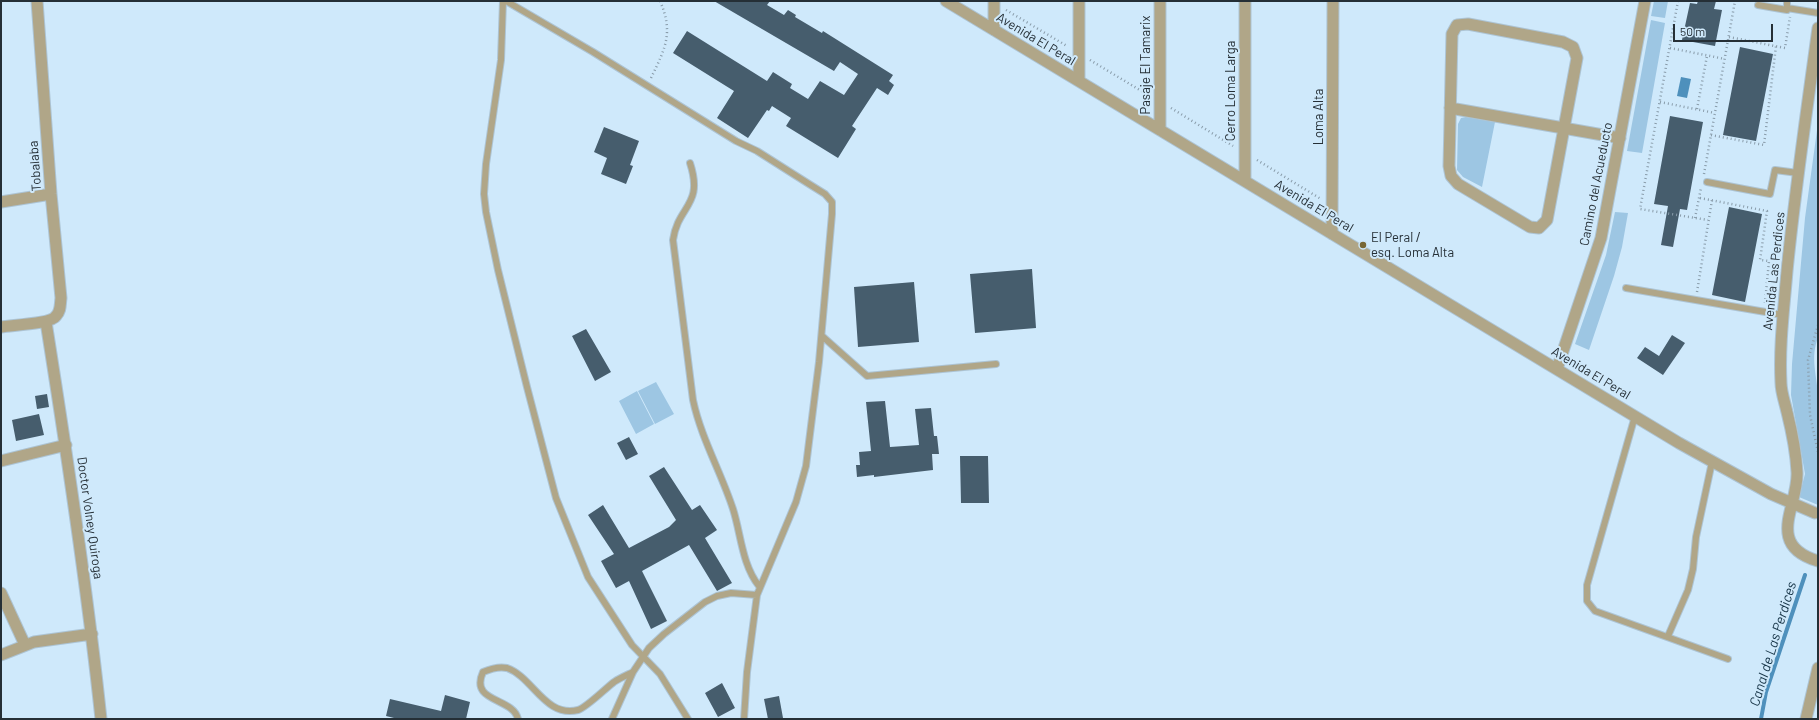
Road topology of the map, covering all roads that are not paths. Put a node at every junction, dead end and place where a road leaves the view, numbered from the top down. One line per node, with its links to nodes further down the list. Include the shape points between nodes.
1 (37, 1): 26 (street, Tobalaba)
2 (503, 1): 50 (lane, via 501,60 484,194 498,270 556,498 588,576)
3 (506, 1): 33 (lane, via 825,194 832,202 832,214)
4 (946, 1): 16 (street, Avenida El Peral)
5 (994, 1): 16 (street)
6 (1079, 1): 17 (street)
7 (1160, 1): 20 (street, Pasaje El Tamarix)
8 (1245, 1): 24 (street, Cerro Loma Larga)
9 (1333, 1): 28 (street, Loma Alta)
10 (1645, 1): 21 (street, Camino del Acueducto)
11 (1788, 1): 13 (lane)
12 (1758, 5): 13 (lane)
13 (1789, 10): 14 (lane)
14 (1818, 13)
15 (1818, 28): 23 (street, Avenida Las Perdices)
16 (994, 30): 17 (street, Avenida El Peral)
17 (1079, 81): 20 (street, Avenida El Peral)
18 (1450, 108): 19 (street); 19 (street, via 1451,176 1458,184 1530,227 1540,228 1547,220); 19 (street, via 1452,34 1457,25 1468,24 1563,42 1573,47 1577,58)
19 (1563, 128): 21 (street)
20 (1160, 130): 24 (street, Avenida El Peral)
21 (1620, 138): 35 (street, Camino del Acueducto, via 1601,238)
22 (690, 163): 43 (lane, via 695,190 676,227 673,240 693,400 732,508 749,569)
23 (1798, 173): 25 (lane, via 1775,170 1770,194); 30 (street, Avenida Las Perdices)
24 (1245, 181): 28 (street, Avenida El Peral)
25 (1707, 182)
26 (51, 194): 27 (street); 31 (street, Tobalaba, via 61,298 56,318)
27 (1, 202)
28 (1332, 234): 35 (street, Avenida El Peral)
29 (1626, 288): 30 (lane)
30 (1783, 315): 40 (street, Avenida Las Perdices, via 1781,384 1794,440 1797,474)
31 (46, 322): 32 (street); 37 (street, Doctor Volney Quiroga)
32 (1, 327)
33 (822, 336): 34 (lane, via 867,376); 43 (lane, via 803,478 796,502)
34 (996, 364)
35 (1557, 369): 36 (street, Avenida El Peral)
36 (1635, 416): 39 (street, Avenida El Peral); 47 (lane, via 1586,585 1586,601 1595,611)
37 (66, 445): 38 (street); 46 (street, Doctor Volney Quiroga)
38 (1, 461)
39 (1712, 462): 40 (street, Avenida El Peral); 47 (lane, via 1688,590)
40 (1792, 504): 41 (street, Avenida El Peral); 42 (street, Avenida Las Perdices, via 1788,516 1788,532 1794,547)
41 (1815, 513)
42 (1818, 561)
43 (759, 586): 45 (lane)
44 (1, 594): 48 (street)
45 (757, 595): 50 (lane, via 731,593 711,598 664,634); 58 (lane)
46 (92, 634): 48 (street); 54 (street, Doctor Volney Quiroga)
47 (1668, 636): 51 (lane)
48 (25, 645): 49 (street)
49 (1, 656)
50 (642, 657): 53 (lane); 57 (lane, via 660,674)
51 (1728, 659)
52 (1818, 668): 59 (street)
53 (633, 672): 55 (lane, via 616,681 579,710 570,711 551,706 507,668 494,668 483,672 480,688 486,695 510,708 517,714); 56 (lane)
54 (101, 719)
55 (518, 719)
56 (612, 719)
57 (688, 719)
58 (744, 719)
59 (1806, 719)

